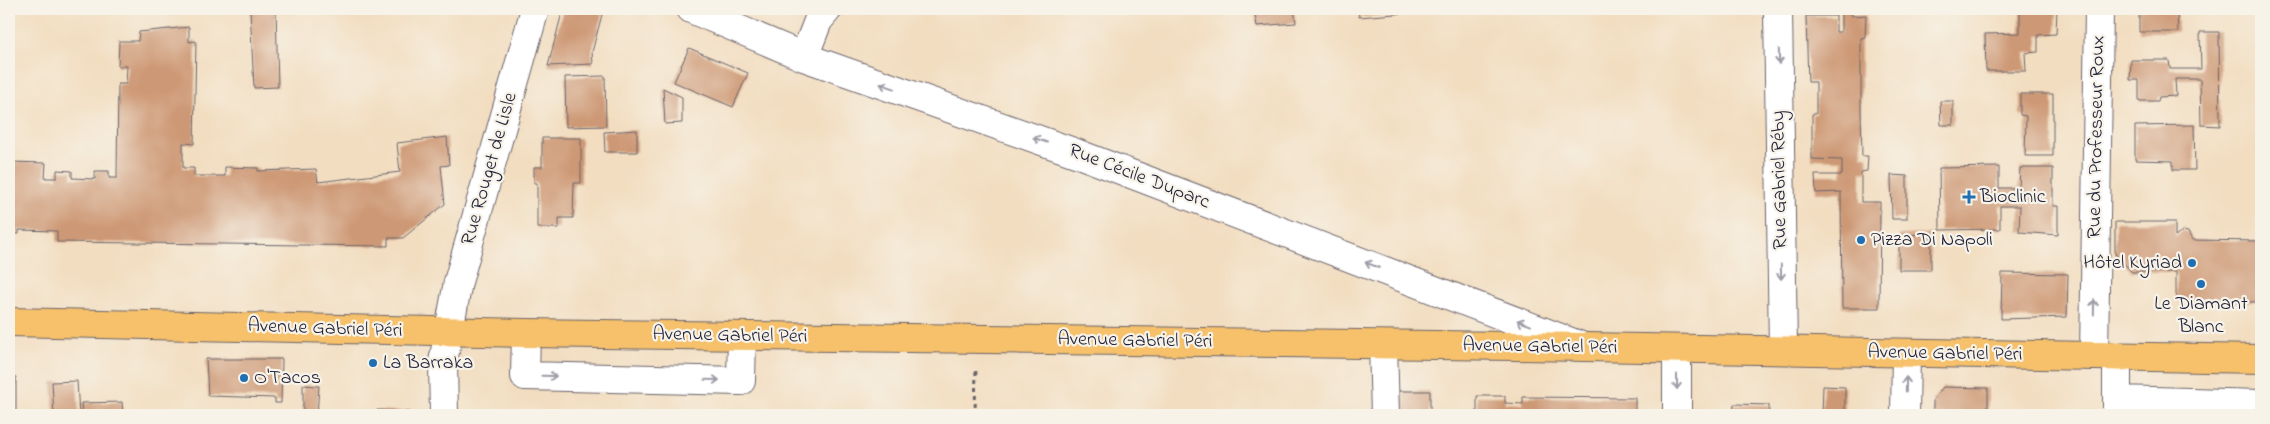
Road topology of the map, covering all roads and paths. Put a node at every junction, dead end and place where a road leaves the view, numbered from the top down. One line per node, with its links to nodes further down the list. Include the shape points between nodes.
1 (536, 9): 8 (street, Rue Rouget de Lisle, via 458,282)
2 (690, 9): 6 (street, Rue Cécile Duparc)
3 (828, 9): 6 (street, via 818,21)
4 (1778, 9): 15 (street, Rue Gabriel Réby, one-way to 15)
5 (2098, 9): 17 (street, Rue du Professeur Roux, one-way to 5)
6 (804, 57): 13 (street, Rue Cécile Duparc, one-way to 6, via 1076,153)
7 (9, 322): 8 (main road, Avenue Gabriel Péri)
8 (449, 330): 9 (main road, Avenue Gabriel Péri); 21 (street, Rue Rouget de Lisle, via 443,362)
9 (526, 334): 10 (main road, Avenue Gabriel Péri); 10 (street, one-way to 10, via 525,376 740,381)
10 (742, 336): 11 (main road, Avenue Gabriel Péri)
11 (976, 339): 12 (main road, Avenue Gabriel Péri); 22 (path)
12 (1383, 345): 13 (main road, Avenue Gabriel Péri); 23 (street)
13 (1586, 347): 14 (main road, Avenue Gabriel Péri)
14 (1677, 349): 15 (main road, Avenue Gabriel Péri); 24 (street, one-way to 24)
15 (1783, 350): 16 (main road, Avenue Gabriel Péri)
16 (1906, 353): 17 (main road, Avenue Gabriel Péri); 25 (street, one-way to 16)
17 (2106, 356): 18 (main road, Avenue Gabriel Péri); 20 (street, Rue du Professeur Roux)
18 (2261, 359)
19 (2261, 404): 20 (street)
20 (2117, 408)
21 (444, 415)
22 (976, 415)
23 (1385, 415)
24 (1677, 415)
25 (1905, 415)

